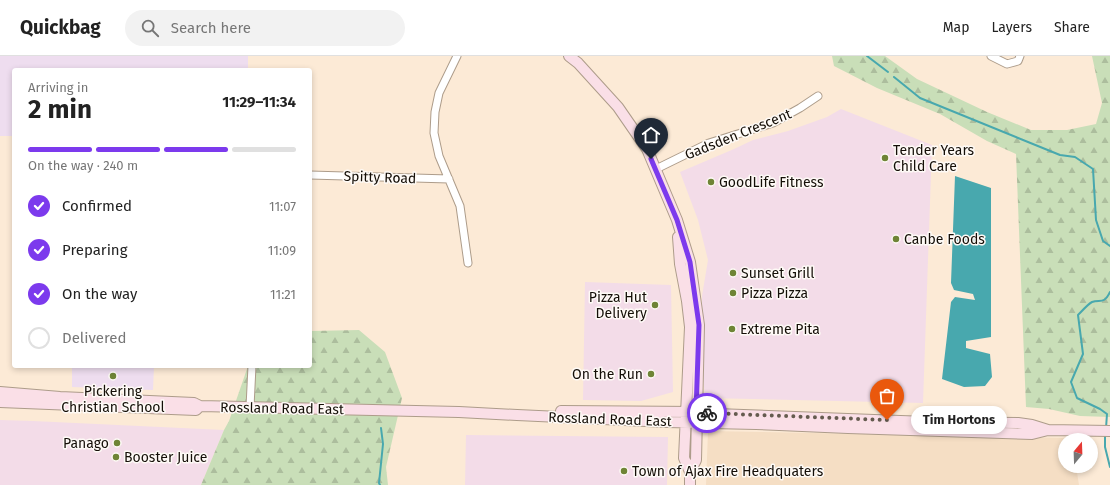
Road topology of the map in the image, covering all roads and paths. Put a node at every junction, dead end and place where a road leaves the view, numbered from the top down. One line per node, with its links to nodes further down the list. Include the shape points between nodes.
1 (457, 56): 8 (street, via 439,93 435,112 434,133 439,156)
2 (569, 56): 6 (main road, via 618,107 647,149)
3 (991, 56): 4 (street, via 1007,64 1018,61)
4 (1020, 56)
5 (818, 96): 6 (street, Gadsden Crescent, via 773,123 709,143)
6 (656, 169): 15 (main road, via 677,220 690,262 699,325)
7 (312, 175): 8 (street, Spitty Road)
8 (449, 179): 9 (street, via 460,206)
9 (468, 262)
10 (252, 368): 14 (street)
11 (0, 392): 13 (main road, Rossland Road East, via 194,403)
12 (0, 402): 13 (main road, Rossland Road East, via 196,410)
13 (200, 406): 14 (main road, Rossland Road East)
14 (250, 407): 15 (main road, Rossland Road East, via 459,412 517,416)
15 (691, 417): 16 (main road, Rossland Road East, via 1018,423 1032,424 1048,430); 17 (main road, via 684,458 690,472)
16 (1110, 431)
17 (690, 485)

